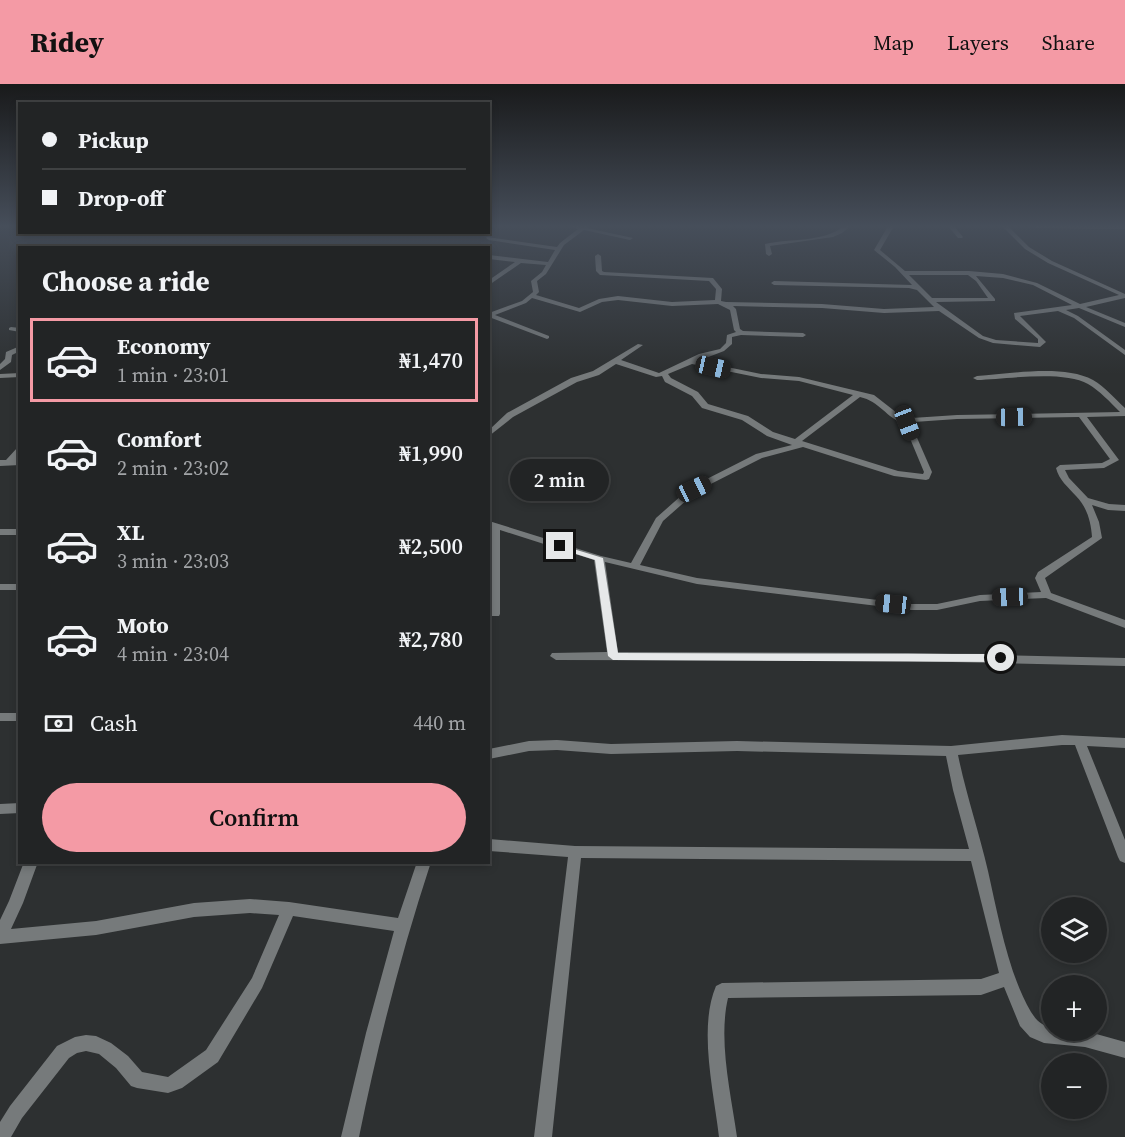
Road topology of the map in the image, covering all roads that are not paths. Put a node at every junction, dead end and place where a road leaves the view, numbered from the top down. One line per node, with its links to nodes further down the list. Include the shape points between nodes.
1 (541, 275): 9 (street, via 534,281 536,291)
2 (627, 275): 12 (street, via 711,279 718,285)
3 (907, 275): 8 (street)
4 (972, 275): 11 (street, via 993,300)
5 (996, 275): 13 (street, via 1035,284)
6 (1079, 275): 10 (street)
7 (774, 283): 8 (street)
8 (921, 289): 11 (street)
9 (532, 296): 12 (street, via 580,310 601,300 618,298 672,304); 16 (street)
10 (1125, 296): 13 (street)
11 (930, 300): 14 (street)
12 (722, 303): 14 (street, via 884,311); 21 (street, via 734,309)
13 (1080, 306): 15 (street); 18 (street)
14 (941, 309): 15 (street, via 985,339 1036,345 1043,342 1015,316)
15 (1061, 309): 26 (street)
16 (490, 315)
17 (490, 315): 23 (street)
18 (1125, 325)
19 (11, 329): 20 (street)
20 (18, 330)
21 (741, 333): 22 (street); 28 (street, via 729,336 725,348)
22 (803, 335)
23 (547, 337)
24 (640, 345): 27 (street)
25 (18, 349): 29 (street, via 9,354)
26 (1125, 353)
27 (615, 361): 30 (street); 38 (street, via 510,415)
28 (691, 362): 30 (street); 34 (street)
29 (0, 368)
30 (663, 374): 39 (street, via 705,406 745,418 756,427)
31 (18, 375): 32 (street)
32 (0, 376)
33 (977, 378): 35 (street, via 1081,378)
34 (859, 394): 37 (street, via 881,402 893,417); 39 (street)
35 (1125, 413): 36 (street)
36 (1082, 416): 37 (street, via 957,417); 42 (street, via 1115,459 1104,465 1060,468 1063,477)
37 (907, 423): 39 (street, via 928,472 926,477 897,474)
38 (490, 433)
39 (798, 444): 48 (street, via 759,456 694,489 659,520)
40 (18, 452): 41 (street)
41 (5, 463)
42 (1085, 500): 43 (street); 51 (street, via 1096,524 1097,538 1042,574)
43 (1125, 508)
44 (492, 525): 47 (street); 52 (street)
45 (0, 532): 46 (street)
46 (18, 532)
47 (599, 558): 48 (street); 55 (street)
48 (634, 567): 51 (street, via 708,583 911,607)
49 (0, 586): 50 (street)
50 (18, 587)
51 (1047, 595): 53 (street)
52 (495, 614)
53 (1125, 624)
54 (556, 656): 55 (street)
55 (613, 656): 56 (street, via 1059,658)
56 (1125, 662)
57 (0, 717): 58 (street)
58 (18, 717)
59 (1079, 741): 60 (street); 61 (street); 68 (street)
60 (1125, 742)
61 (951, 751): 62 (street, via 737,746 611,749 557,745); 67 (street)
62 (490, 754)
63 (18, 808): 64 (street)
64 (0, 809)
65 (490, 845): 66 (street)
66 (575, 852): 67 (street); 78 (street)
67 (977, 855): 74 (street)
68 (1125, 857)
69 (30, 864): 73 (street)
70 (423, 864): 72 (street)
71 (289, 909): 72 (street); 73 (street, via 250,906 194,910 96,928); 76 (street, via 257,983 212,1056 168,1084 137,1080 109,1049 87,1043 72,1045 16,1112)
72 (402, 925): 77 (street)
73 (0, 936)
74 (1006, 977): 75 (street, via 1035,1031); 79 (street, via 981,987 722,991 717,1030)
75 (1125, 1050)
76 (1, 1137)
77 (350, 1137)
78 (543, 1137)
79 (728, 1137)

